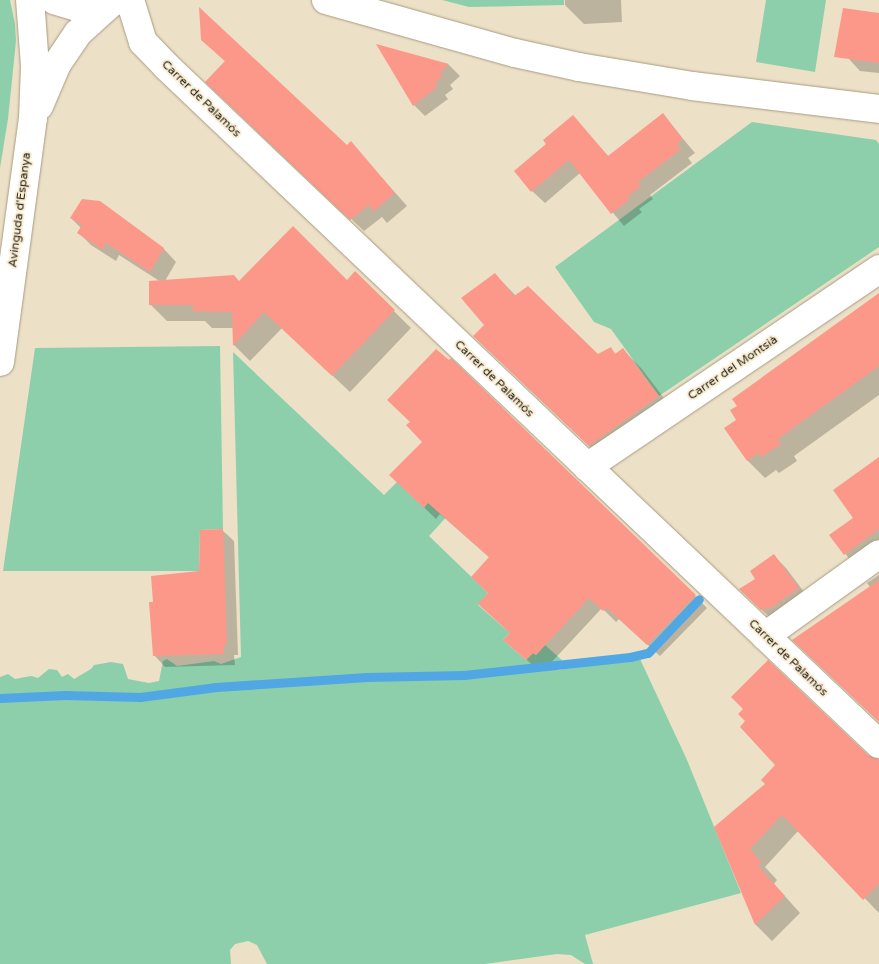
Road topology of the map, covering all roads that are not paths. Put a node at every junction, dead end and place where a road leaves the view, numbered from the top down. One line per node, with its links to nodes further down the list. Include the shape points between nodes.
1 (30, 0): 6 (street, Avinguda d'Espanya, via 35,66)
2 (54, 0): 4 (street, via 80,8)
3 (326, 0): 5 (street, via 515,53 578,67 692,86)
4 (119, 1): 6 (street, Avinguda d'Espanya, via 78,33 58,64); 9 (street, Carrer de Palamós, via 143,42 156,56)
5 (879, 109)
6 (33, 118): 8 (street, Avinguda d'Espanya)
7 (879, 269): 9 (street, Carrer del Montsià)
8 (0, 362)
9 (587, 467): 11 (street, Carrer de Palamós)
10 (879, 554): 11 (street)
11 (765, 636): 12 (street, Carrer de Palamós)
12 (879, 744)

